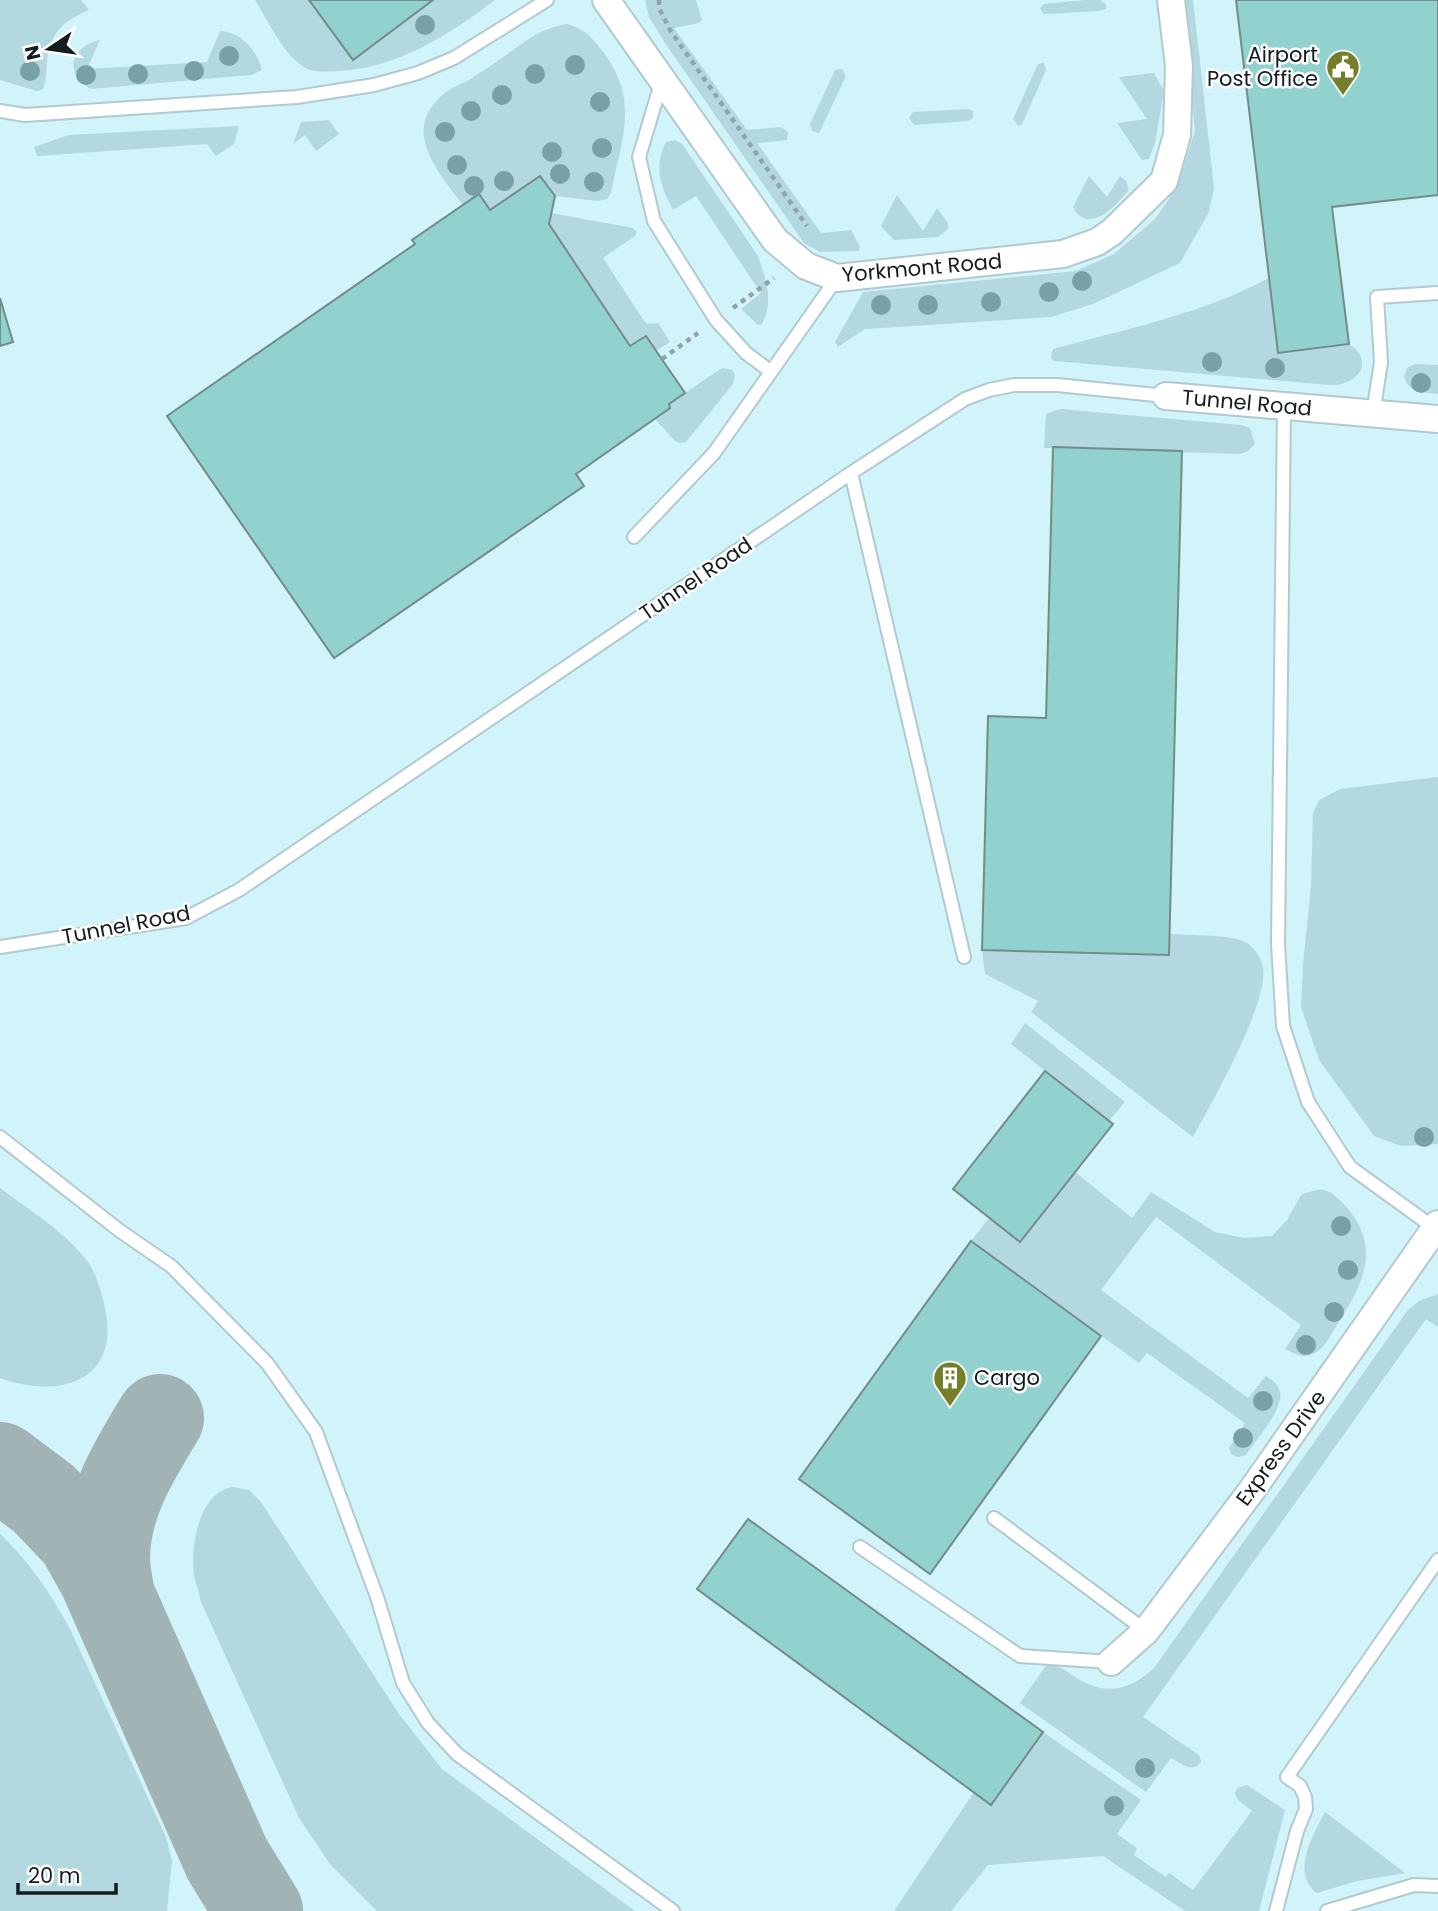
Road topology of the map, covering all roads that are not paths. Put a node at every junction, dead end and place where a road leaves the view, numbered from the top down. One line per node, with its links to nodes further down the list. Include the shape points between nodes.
1 (547, 0): 5 (lane, via 454,58 374,85 297,96 25,115)
2 (606, 0): 4 (street, Yorkmont Road)
3 (1171, 0): 6 (street, Yorkmont Road, via 1178,66 1177,135 1164,181 1112,232 1063,254)
4 (662, 79): 6 (street, Yorkmont Road, via 775,240 806,266); 8 (lane, via 639,157 654,221 716,320 746,353)
5 (0, 111)
6 (837, 278): 8 (lane)
7 (1438, 293): 11 (lane, via 1377,297 1381,362)
8 (771, 371): 14 (lane, via 714,453)
9 (1166, 396): 10 (street, Tunnel Road); 13 (lane, Tunnel Road, via 1057,385 989,390 965,399)
10 (1283, 405): 11 (street, Tunnel Road); 18 (lane, via 1279,931 1283,1026 1308,1102 1350,1167)
11 (1373, 414): 12 (street, Tunnel Road)
12 (1438, 419)
13 (851, 473): 15 (lane, Tunnel Road, via 239,890 186,918); 16 (lane)
14 (634, 537)
15 (0, 947)
16 (964, 957)
17 (0, 1137): 25 (lane, via 171,1266 267,1363 316,1432 377,1597 403,1683 428,1723 457,1754)
18 (1437, 1228): 22 (street, Express Drive)
19 (994, 1518): 22 (lane)
20 (860, 1547): 23 (lane, via 1020,1656)
21 (1438, 1560): 26 (lane, via 1287,1777 1300,1786 1306,1809)
22 (1146, 1631): 23 (street, Express Drive)
23 (1111, 1662)
24 (1438, 1886): 27 (lane, via 1415,1885)
25 (673, 1911)
26 (1276, 1911)
27 (1327, 1911)

